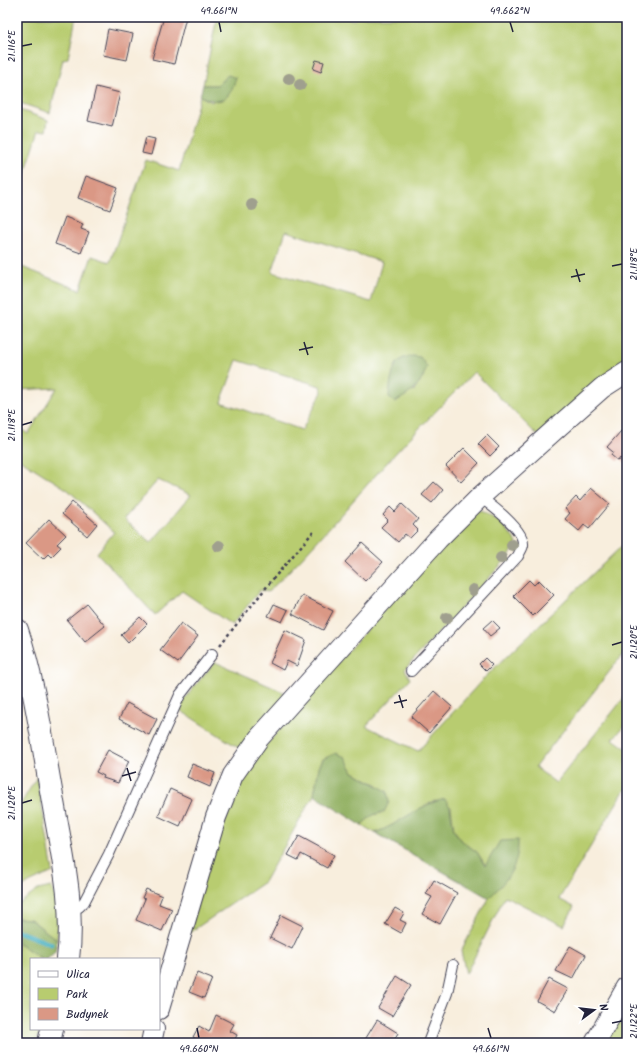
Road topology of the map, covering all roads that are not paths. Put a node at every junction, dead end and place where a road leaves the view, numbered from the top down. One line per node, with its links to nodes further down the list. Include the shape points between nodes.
1 (627, 372): 2 (street, via 602,388)
2 (480, 496): 5 (lane, via 517,529 523,546 518,556); 10 (street, via 434,542 264,732 233,775 216,817)
3 (17, 630): 6 (street, via 35,696)
4 (212, 654): 6 (lane, via 180,695 109,854 84,902 79,907)
5 (411, 670)
6 (69, 908): 7 (street, via 71,926)
7 (68, 958)
8 (453, 965): 15 (lane, via 447,993)
9 (627, 987): 16 (street)
10 (160, 1006)
11 (52, 1030): 13 (street)
12 (154, 1030): 14 (street)
13 (49, 1043)
14 (151, 1043)
15 (428, 1043)
16 (595, 1043)

